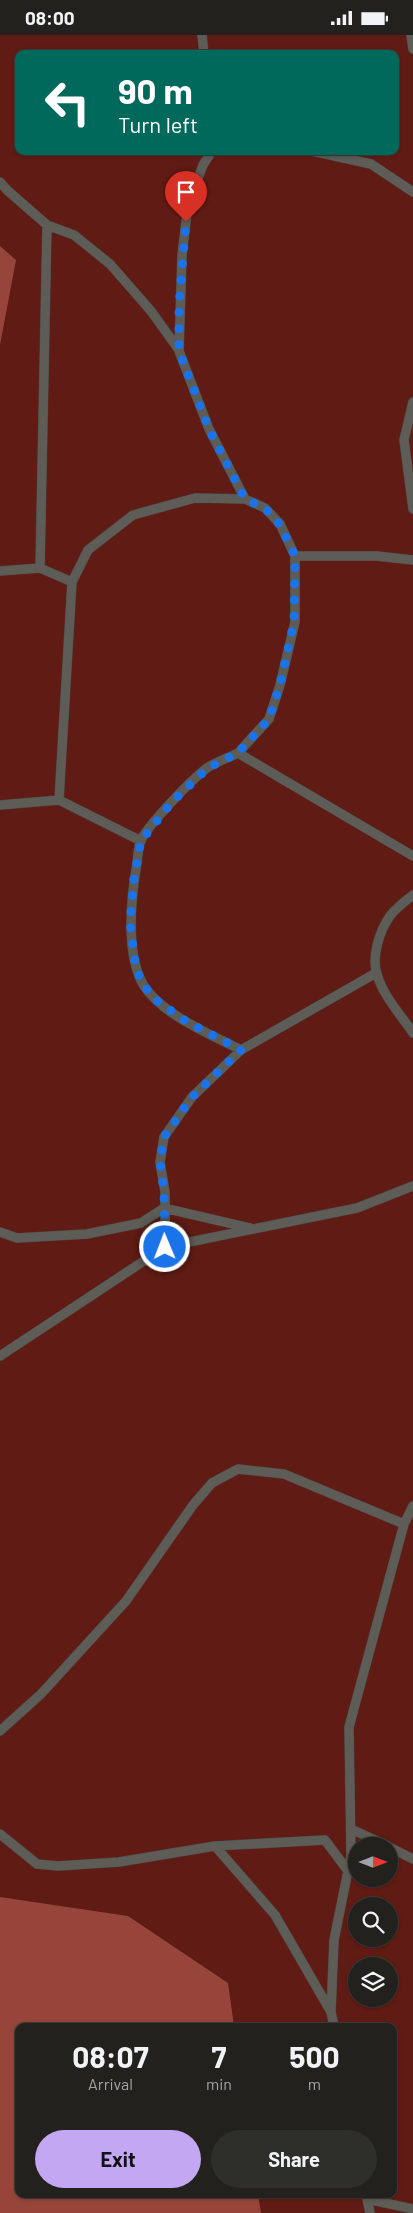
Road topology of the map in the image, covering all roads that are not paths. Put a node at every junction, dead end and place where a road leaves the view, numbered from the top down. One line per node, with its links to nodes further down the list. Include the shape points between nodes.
1 (202, 35): 4 (lane)
2 (411, 35): 3 (lane)
3 (413, 49)
4 (204, 50)
5 (209, 155): 10 (lane, via 188,205 182,255)
6 (330, 155): 8 (lane, via 371,164)
7 (0, 182): 9 (lane)
8 (413, 192)
9 (47, 225): 10 (lane, via 74,235 110,264 151,311); 16 (lane)
10 (179, 351): 12 (lane, via 209,429)
11 (413, 402): 13 (lane, via 404,440)
12 (245, 499): 14 (lane, via 265,508 280,525); 18 (lane, via 195,498 133,515 88,550)
13 (413, 509)
14 (295, 556): 15 (lane, via 377,556); 19 (lane, via 294,622 280,685 269,719)
15 (413, 561)
16 (40, 569): 17 (lane); 18 (lane)
17 (0, 571)
18 (72, 583): 20 (lane)
19 (238, 753): 22 (lane, via 208,768 172,802); 23 (lane)
20 (60, 800): 21 (lane); 22 (lane)
21 (0, 805)
22 (141, 841): 27 (lane, via 130,923 136,969 144,986 156,1000 187,1022)
23 (413, 857)
24 (413, 895): 25 (lane, via 391,914 382,931)
25 (376, 973): 26 (lane, via 382,988); 27 (lane)
26 (413, 1033)
27 (241, 1050): 29 (lane, via 192,1097 164,1137 160,1162)
28 (413, 1186): 30 (lane, via 357,1209)
29 (164, 1208): 30 (lane); 31 (lane, via 141,1223 87,1234 17,1238); 32 (lane)
30 (255, 1229): 32 (lane)
31 (0, 1232)
32 (165, 1247): 33 (lane)
33 (0, 1356)
34 (413, 1506): 35 (lane)
35 (404, 1524): 36 (lane, via 284,1474 238,1469 212,1483 126,1601 41,1695); 37 (lane, via 349,1727)
36 (0, 1731)
37 (351, 1829): 39 (lane); 40 (lane)
38 (0, 1834): 41 (lane, via 37,1864 58,1866 119,1862)
39 (351, 1837)
40 (367, 1837)
41 (215, 1845): 44 (lane, via 325,1839); 45 (lane, via 275,1915)
42 (398, 1852): 43 (lane)
43 (413, 1859)
44 (348, 1871): 45 (lane, via 334,1940)
45 (331, 2012): 46 (lane)
46 (333, 2023)
47 (366, 2198): 50 (lane)
48 (373, 2198): 49 (lane)
49 (413, 2209)
50 (370, 2213)

